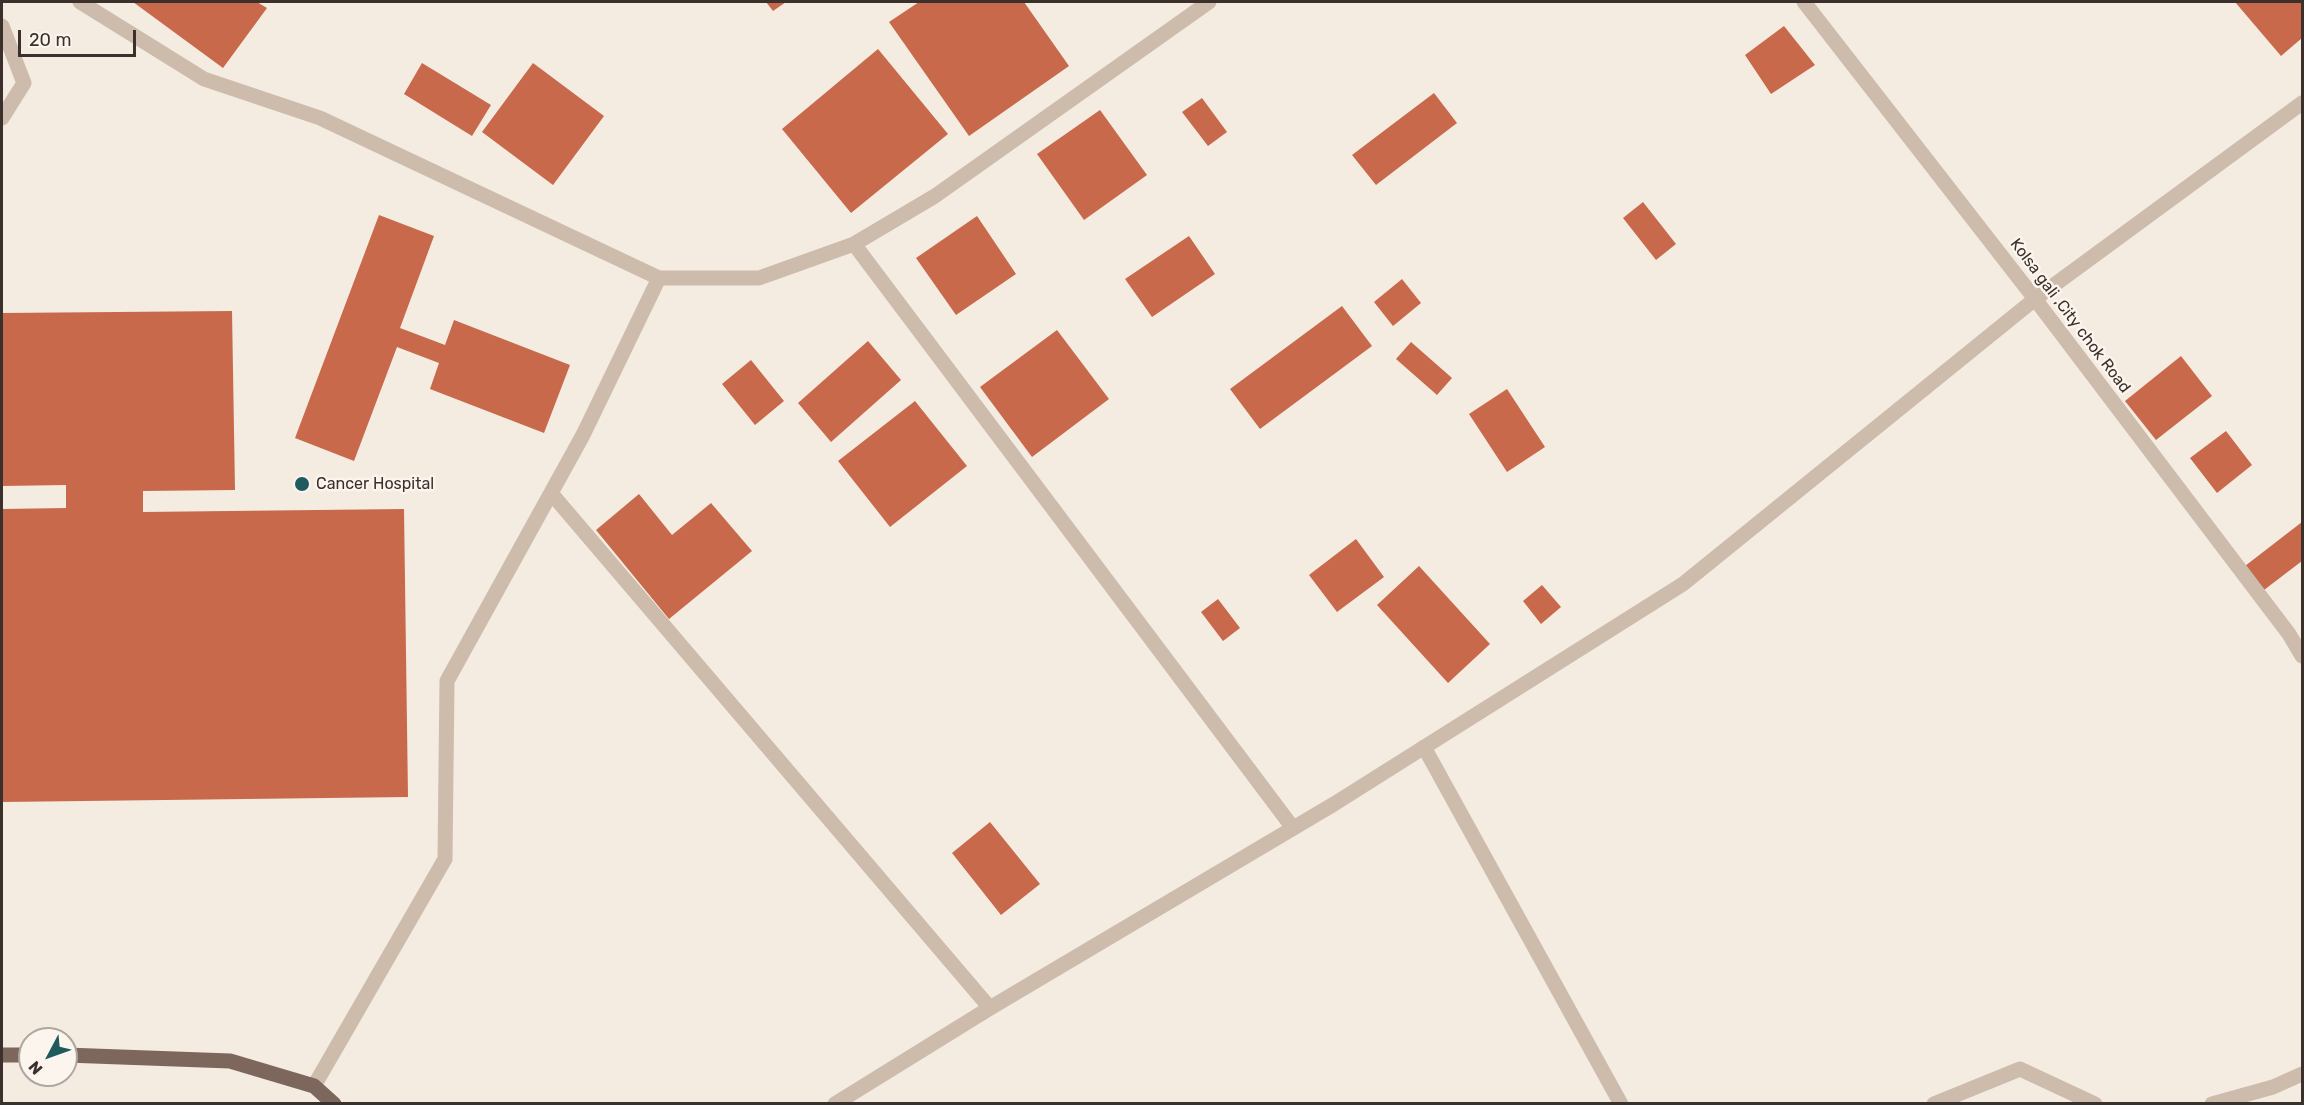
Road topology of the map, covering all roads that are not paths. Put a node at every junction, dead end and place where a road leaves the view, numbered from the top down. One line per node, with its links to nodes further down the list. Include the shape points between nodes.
1 (80, 2): 8 (street, via 204,79 320,118)
2 (1209, 2): 7 (street, via 935,196)
3 (1804, 2): 9 (street, Kolsa gali ,City chok Road)
4 (2, 26): 6 (street, via 24,83)
5 (2302, 103): 9 (street)
6 (2, 118)
7 (854, 244): 8 (street, via 759,278); 13 (street)
8 (659, 278): 10 (street)
9 (2035, 299): 11 (street, Kolsa gali ,City chok Road, via 2289,633); 12 (street, via 1683,584)
10 (551, 494): 14 (street); 19 (street, via 447,681 445,859)
11 (2302, 656)
12 (1424, 747): 13 (street); 22 (street)
13 (1293, 828): 14 (street)
14 (990, 1008): 21 (street)
15 (2, 1055): 16 (main road)
16 (18, 1055)
17 (78, 1055): 19 (main road, via 230,1061)
18 (2302, 1074): 25 (street, via 2273,1087)
19 (314, 1086): 20 (main road)
20 (334, 1104)
21 (835, 1104)
22 (1622, 1104)
23 (1934, 1104): 24 (street, via 2020,1069)
24 (2095, 1104)
25 (2212, 1104)

